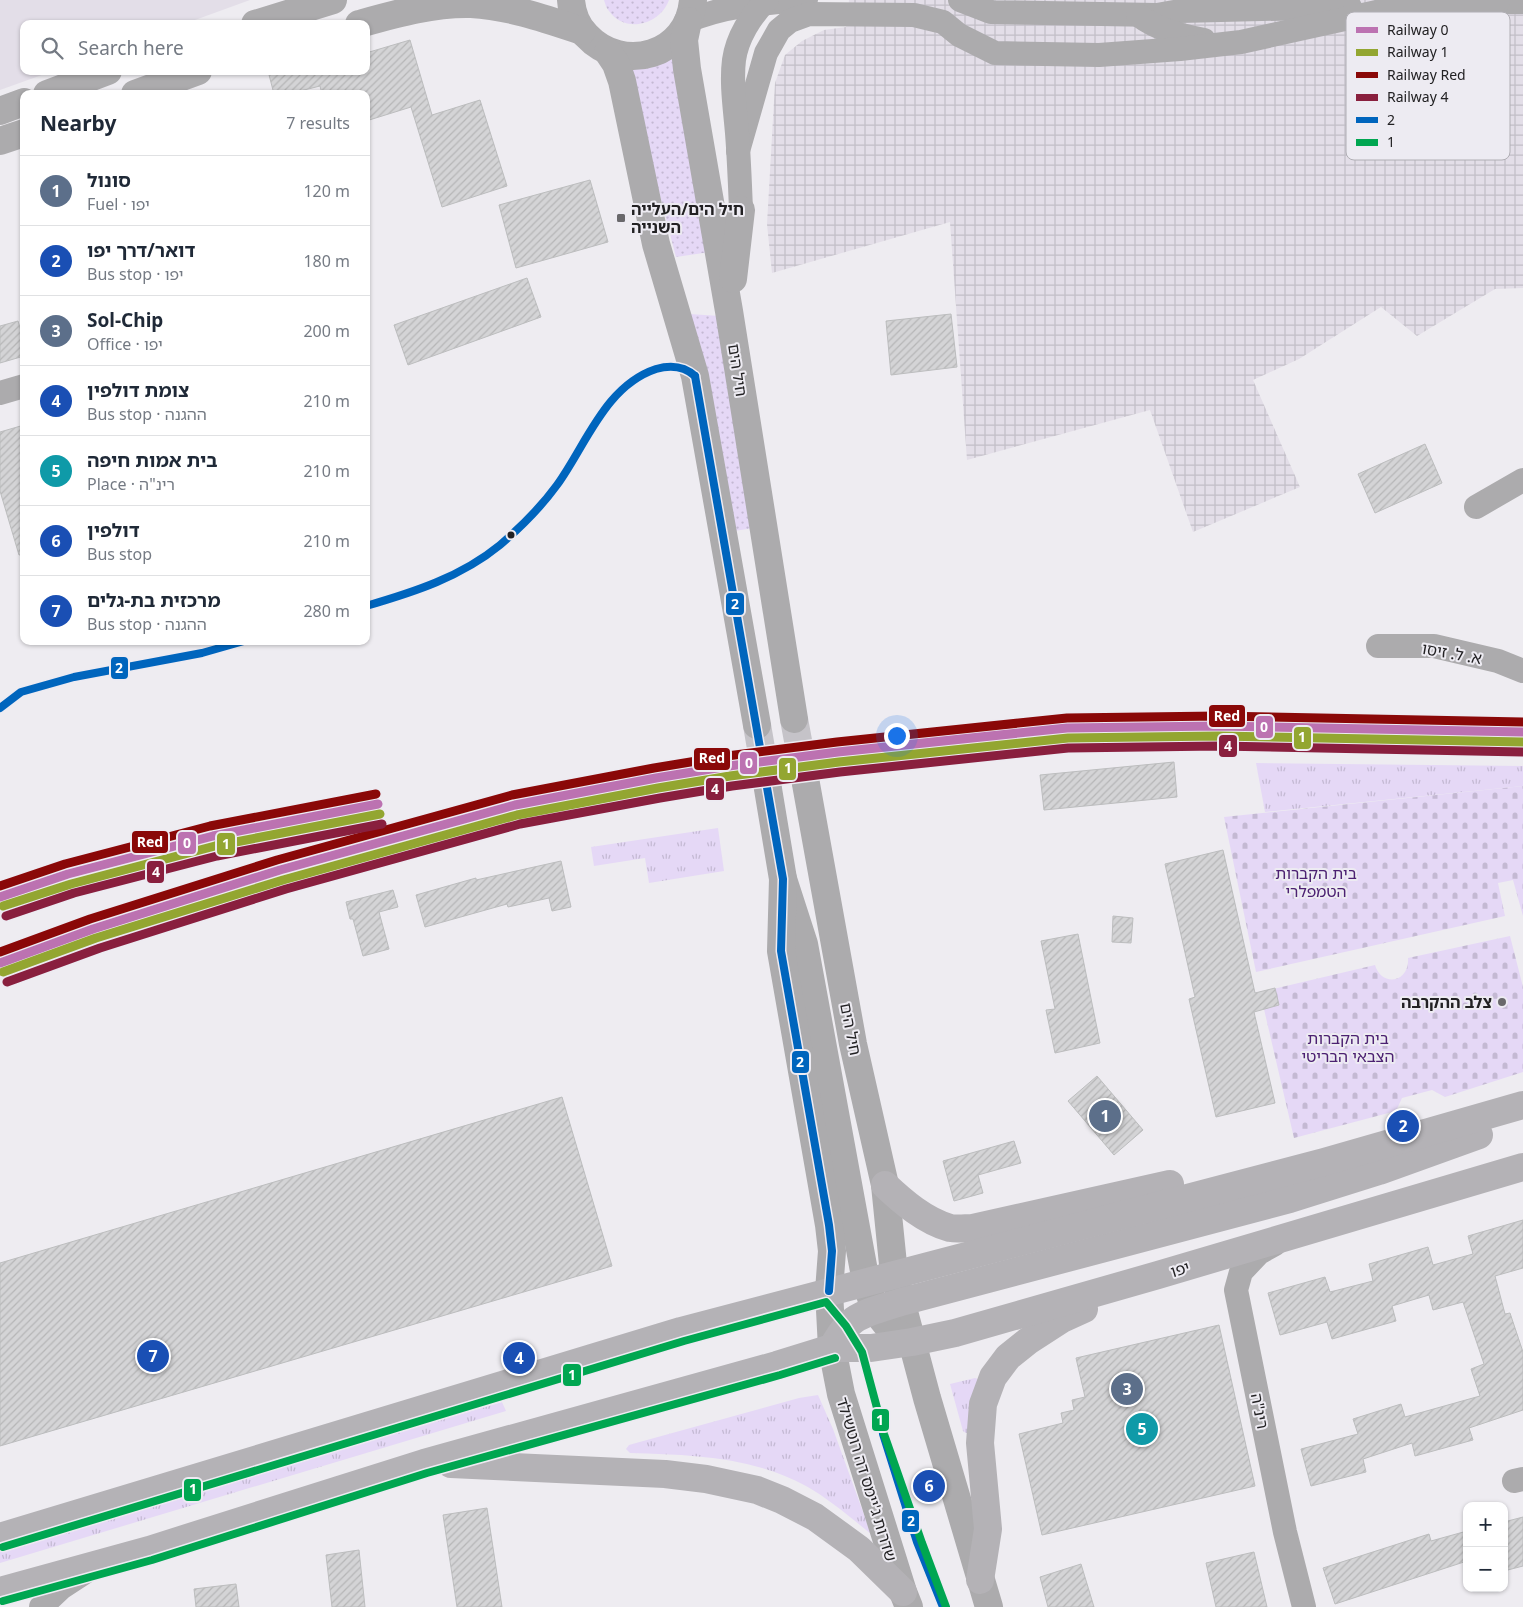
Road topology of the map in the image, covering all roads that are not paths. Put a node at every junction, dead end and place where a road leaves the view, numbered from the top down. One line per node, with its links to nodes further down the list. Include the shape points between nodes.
1 (333, 0): 14 (street)
2 (571, 0): 18 (street)
3 (806, 0): 5 (street)
4 (960, 0): 11 (street)
5 (766, 1): 10 (street, via 720,9); 30 (street, via 752,17 734,59)
6 (1498, 2): 7 (street); 8 (street); 12 (street)
7 (1523, 2)
8 (1182, 6): 9 (street, via 1157,15); 17 (street)
9 (1131, 7): 11 (street); 17 (street, via 1150,24)
10 (690, 10): 20 (street, via 678,37 663,49 645,56 627,57); 32 (street, חיל הים, via 684,40 687,69)
11 (991, 12): 16 (street, via 966,20)
12 (1376, 12)
13 (1346, 19): 19 (street)
14 (268, 20)
15 (370, 21): 18 (street, via 435,6 471,4 519,11)
16 (943, 22): 21 (street, via 959,35 995,53); 30 (street, via 914,15 848,14 809,14 790,21 779,30 766,53)
17 (1164, 30): 19 (street, via 1205,41); 21 (street, via 1148,42)
18 (582, 31): 20 (street, via 594,44)
19 (1241, 42): 21 (street)
20 (608, 52): 40 (street, via 622,81 656,244 695,376)
21 (1115, 54)
22 (97, 75): 24 (street)
23 (187, 75): 25 (street)
24 (58, 90)
25 (146, 90)
26 (20, 104): 27 (street)
27 (0, 111)
28 (20, 134): 29 (street)
29 (0, 141)
30 (738, 151): 31 (street)
31 (741, 210): 32 (street)
32 (729, 310): 39 (street, חיל הים)
33 (20, 387): 34 (street)
34 (0, 393)
35 (1523, 480): 36 (street)
36 (1476, 507)
37 (1378, 646): 38 (street, א. ל. זיסו, via 1434,646 1498,661)
38 (1523, 671)
39 (794, 719)
40 (757, 725)
41 (806, 784): 48 (street, חיל הים, via 853,1044)
42 (768, 789): 43 (street, חיל הים)
43 (783, 878): 52 (street, חיל הים, via 804,944); 53 (street, חיל הים, via 781,951 829,1225 832,1251)
44 (1523, 1105): 46 (highway)
45 (1523, 1118): 54 (highway, via 1380,1171 1290,1199)
46 (1324, 1162): 48 (highway, via 1218,1172 973,1228 951,1228 938,1223 911,1208); 50 (highway)
47 (1523, 1166): 49 (highway, יפו)
48 (885, 1185): 50 (street, חיל הים)
49 (1288, 1237): 51 (highway, יפו); 66 (street, רינ"ה, via 1249,1262 1241,1272 1236,1290 1285,1532)
50 (894, 1274): 52 (highway); 54 (street, חיל הים)
51 (1158, 1275): 56 (highway, יפו, via 955,1334); 61 (highway, via 1062,1319 1008,1357 993,1377 983,1404 980,1443 988,1529)
52 (866, 1282): 53 (highway); 55 (street, חיל הים)
53 (829, 1291): 57 (street, שדרות ג'יימס דה רוטשילד); 59 (highway, via 681,1331)
54 (902, 1302): 55 (highway); 56 (street, חיל הים)
55 (875, 1310): 56 (street, חיל הים, via 890,1328); 57 (highway, via 854,1320)
56 (912, 1342): 57 (highway, יפו, via 871,1348); 61 (street)
57 (832, 1348): 58 (highway, יפו); 63 (street, שדרות ג'יימס דה רוטשילד, via 841,1394)
58 (424, 1463): 60 (highway, יפו); 63 (highway, via 665,1474 757,1490 822,1521 859,1549)
59 (0, 1537)
60 (96, 1565): 62 (highway, יפו); 64 (street, via 61,1588)
61 (980, 1580): 65 (street)
62 (0, 1591)
63 (906, 1600)
64 (42, 1607)
65 (989, 1607)
66 (1304, 1607)

